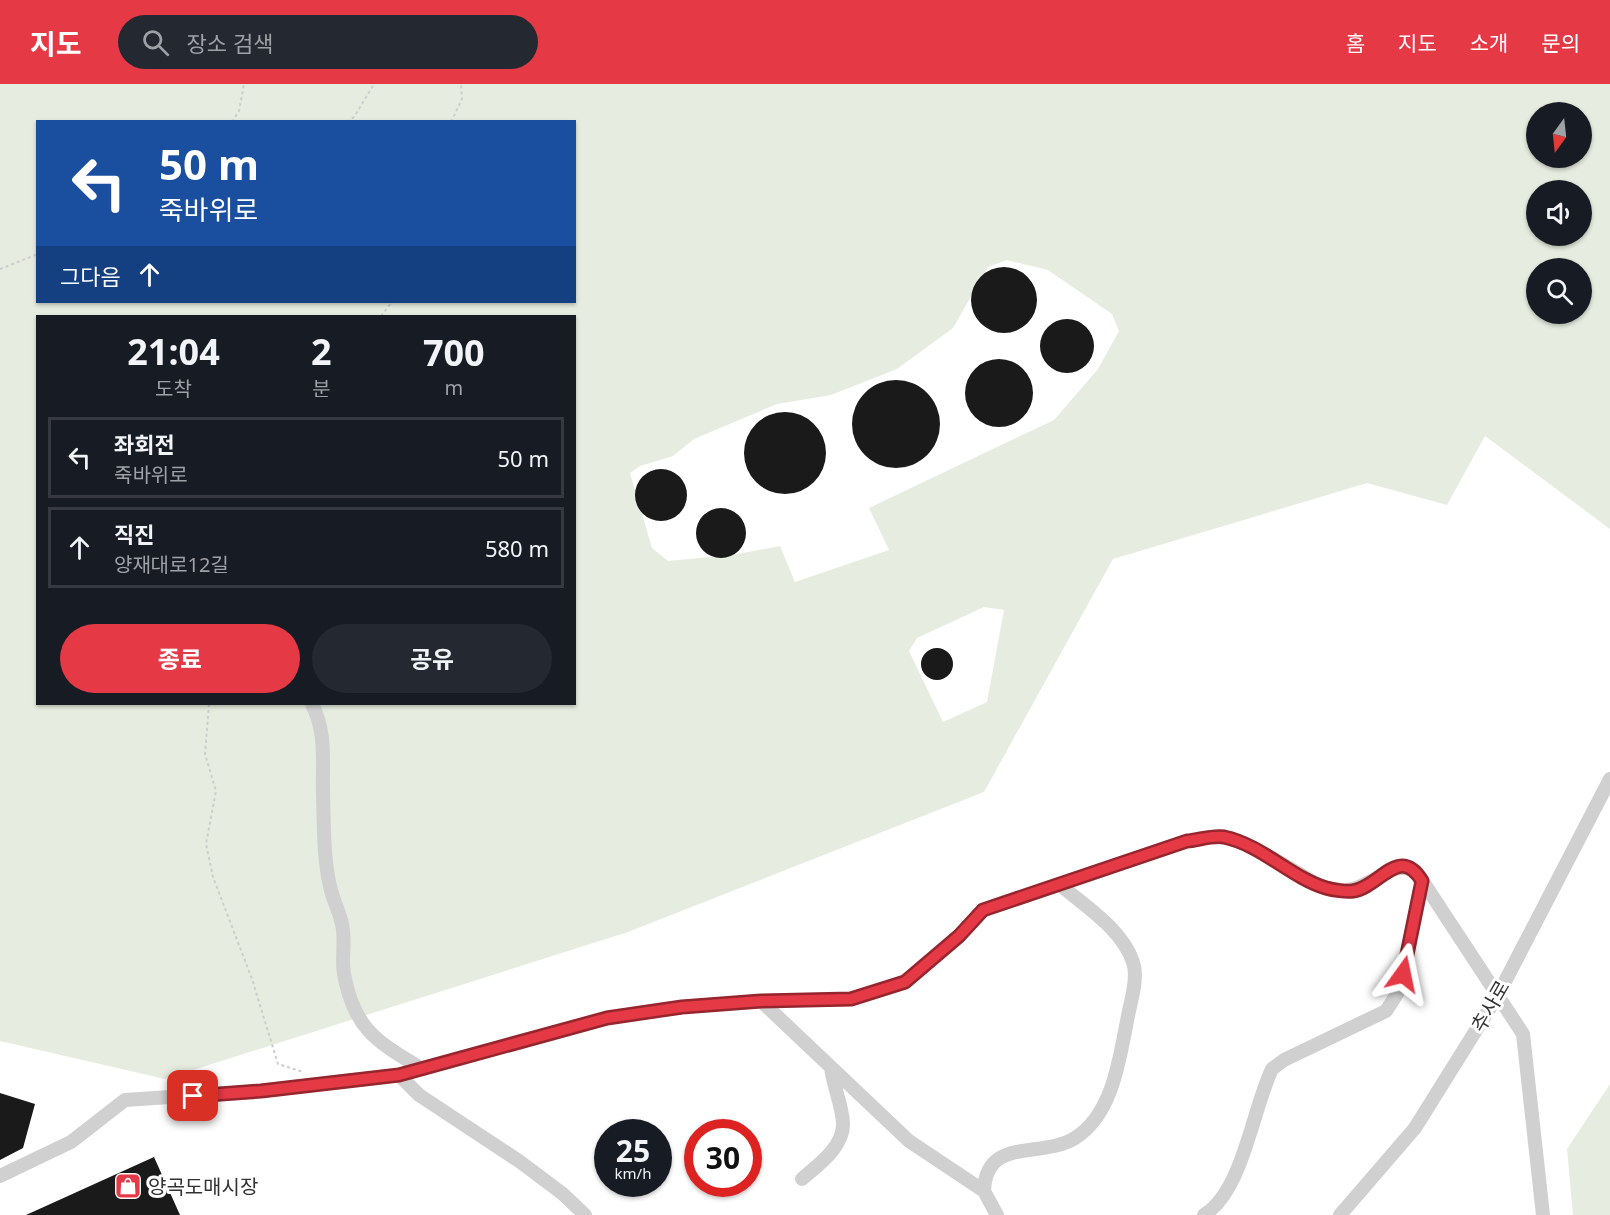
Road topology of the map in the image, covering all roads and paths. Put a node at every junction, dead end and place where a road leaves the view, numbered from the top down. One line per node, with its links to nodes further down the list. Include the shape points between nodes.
1 (244, 84): 4 (path)
2 (374, 84): 5 (path)
3 (461, 84): 6 (path, via 462,99)
4 (233, 120)
5 (350, 120)
6 (452, 120)
7 (36, 255): 8 (path)
8 (0, 269)
9 (391, 303): 10 (path)
10 (382, 315)
11 (209, 705): 20 (path, via 205,754 216,791 206,844 213,877 252,979 278,1064)
12 (313, 705): 19 (street, via 323,738 328,876 342,924 344,973 354,1008 374,1039)
13 (1610, 779): 16 (street, 추사로)
14 (1422, 881): 15 (street, via 1416,871 1405,866 1393,868 1353,891 1326,888 1246,845 1222,837 1187,841); 16 (street); 27 (street, via 1397,994 1386,1011 1272,1069 1231,1186 1218,1206)
15 (1059, 884): 17 (street, via 983,910 905,982 851,999); 24 (street, via 1117,934 1134,964 1134,986 1120,1057 1111,1089 1094,1121 1075,1138 998,1158 985,1175)
16 (1498, 995): 28 (street, 추사로, via 1415,1128); 29 (street, via 1523,1034)
17 (761, 1001): 18 (street); 19 (street, via 607,1018)
18 (831, 1067): 23 (street, via 843,1124 840,1138 829,1155); 24 (street, via 909,1141)
19 (422, 1069): 21 (street)
20 (310, 1072)
21 (399, 1075): 22 (street, via 261,1091 125,1100 71,1142); 25 (street, via 419,1095 563,1194)
22 (0, 1176)
23 (802, 1179)
24 (984, 1191): 26 (street)
25 (585, 1215)
26 (997, 1215)
27 (1204, 1215)
28 (1340, 1215)
29 (1543, 1215)

